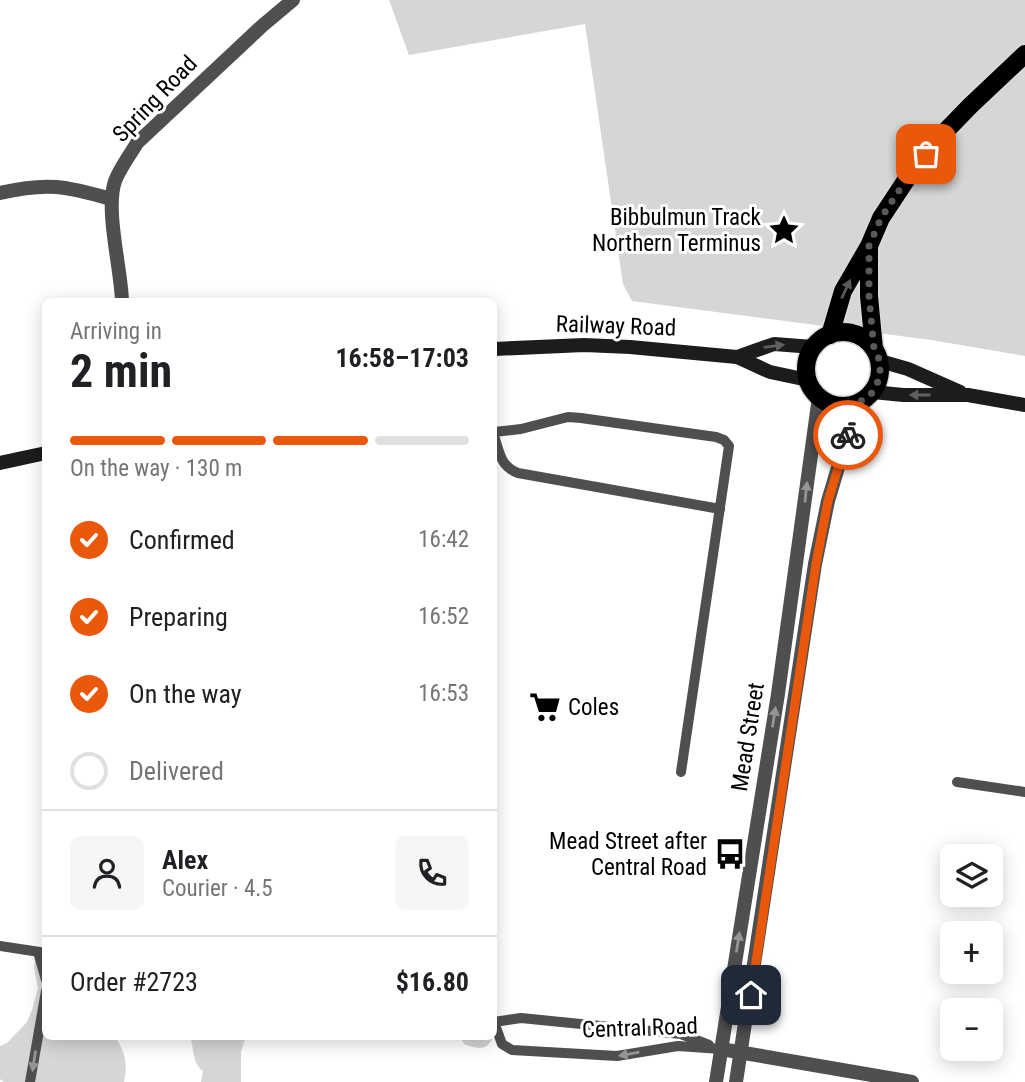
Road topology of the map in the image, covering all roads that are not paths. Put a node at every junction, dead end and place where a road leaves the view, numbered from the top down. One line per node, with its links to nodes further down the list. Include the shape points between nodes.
1 (293, 0): 4 (street, Spring Road, via 137,143 115,181)
2 (1025, 54): 5 (main road, via 921,160 881,218)
3 (0, 193): 4 (street, via 47,186)
4 (111, 199): 6 (street, Spring Road)
5 (869, 246): 7 (main road, one-way to 5, via 843,291); 10 (main road, via 869,296)
6 (122, 298)
7 (830, 335): 8 (main road); 10 (main road, via 846,332 862,337)
8 (813, 347): 11 (main road, Railway Road, one-way to 8, via 774,344); 12 (main road)
9 (497, 349): 11 (main road, Railway Road, via 584,345)
10 (877, 355): 13 (main road, via 880,377); 14 (main road)
11 (737, 357): 12 (main road, Railway Road, via 770,372)
12 (808, 380): 15 (main road)
13 (873, 392): 14 (main road, one-way to 13); 16 (main road)
14 (968, 395): 17 (main road)
15 (819, 397): 16 (main road, via 831,405); 31 (street, Mead Street, one-way to 15, via 778,694)
16 (857, 404): 32 (street, Mead Street, via 828,501 816,564)
17 (1025, 405)
18 (497, 433): 22 (lane, via 580,418 724,440 729,446)
19 (497, 443): 22 (lane, via 504,465 518,473)
20 (42, 454): 21 (main road)
21 (0, 463)
22 (720, 509): 23 (lane)
23 (681, 772)
24 (957, 782): 25 (lane)
25 (1025, 792)
26 (0, 946): 27 (lane)
27 (42, 953)
28 (42, 1014): 33 (lane, one-way to 33)
29 (497, 1022): 31 (lane, Central Road, via 521,1018 681,1034)
30 (497, 1030): 31 (lane, Central Road, one-way to 30, via 678,1046 617,1056 512,1050 502,1044)
31 (721, 1049): 32 (street, Central Road); 34 (street, Mead Street)
32 (741, 1053): 35 (street, Mead Street); 36 (street, Central Road)
33 (30, 1082)
34 (716, 1082)
35 (736, 1082)
36 (912, 1082)

